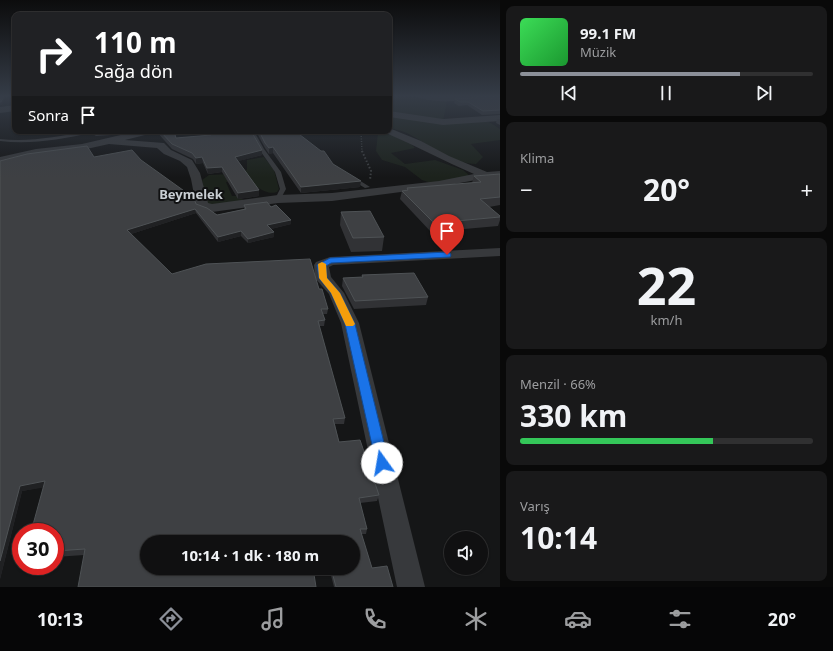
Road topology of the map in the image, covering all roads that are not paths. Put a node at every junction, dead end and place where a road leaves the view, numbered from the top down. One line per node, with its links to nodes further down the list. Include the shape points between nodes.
1 (392, 131): 12 (street)
2 (73, 134): 7 (lane, via 12,142)
3 (95, 134): 4 (lane)
4 (107, 134)
5 (139, 134): 8 (street)
6 (254, 134): 14 (lane, via 278,172 283,189)
7 (0, 140)
8 (110, 141): 9 (street); 14 (street, via 160,145 163,149 187,160 199,185 202,205 212,208)
9 (0, 160)
10 (500, 174): 12 (street)
11 (348, 175): 13 (lane)
12 (486, 175): 14 (street, via 438,184 332,197)
13 (366, 187)
14 (278, 199)
15 (500, 252): 16 (street, via 330,261 322,265 323,278 336,293 350,324)
16 (411, 587)

